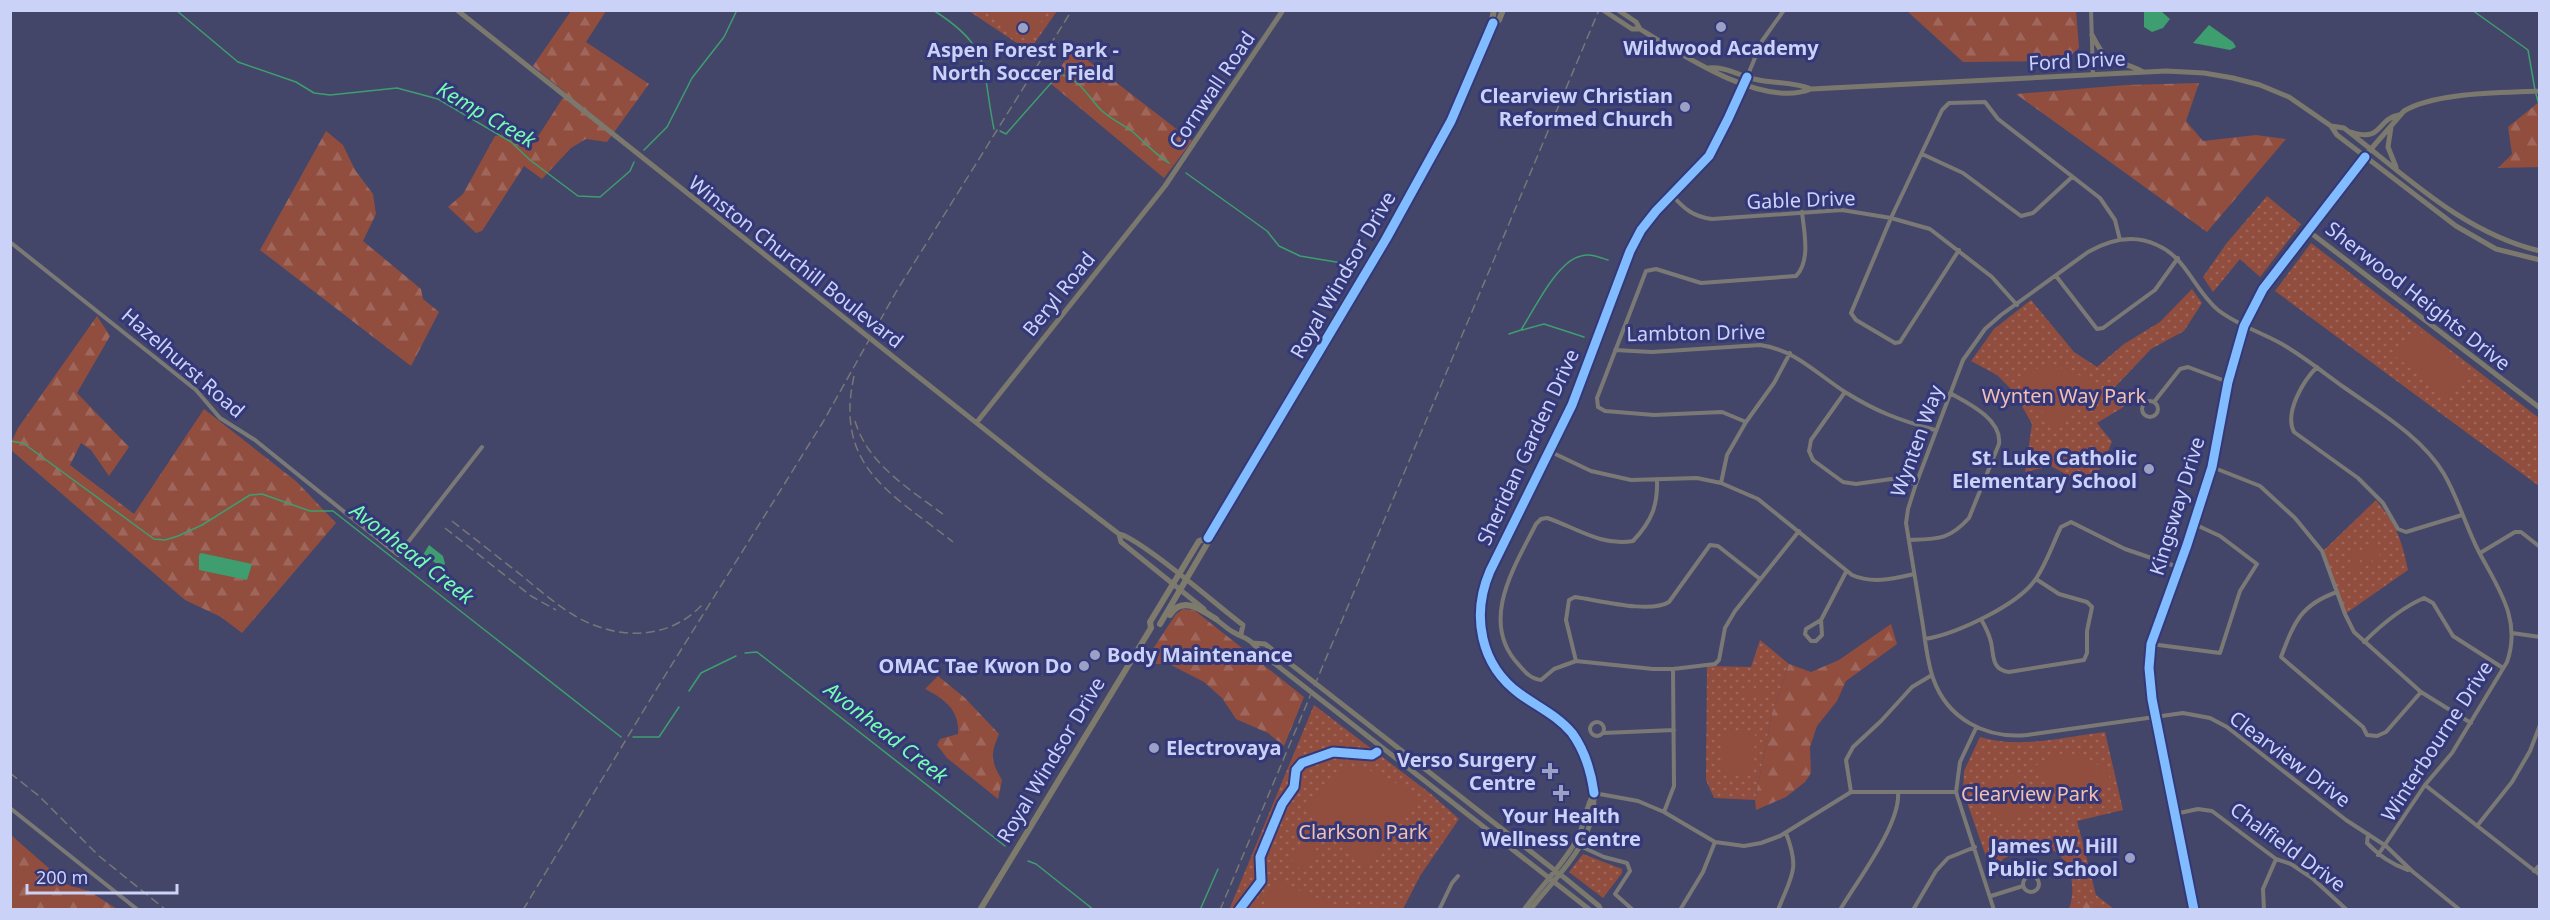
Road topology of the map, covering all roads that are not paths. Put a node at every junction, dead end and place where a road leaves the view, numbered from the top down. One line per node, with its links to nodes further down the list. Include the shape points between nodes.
1 (457, 10): 50 (main road, Winston Churchill Boulevard)
2 (1283, 10): 28 (main road, Cornwall Road)
3 (1494, 10): 9 (main road, Royal Windsor Drive)
4 (1503, 10): 9 (main road, Royal Windsor Drive, via 1499,20)
5 (1603, 10): 10 (main road, Ford Drive, via 1632,29)
6 (1618, 10): 10 (main road, Ford Drive)
7 (1784, 10): 15 (street, Sheridan Garden Drive, via 1762,41)
8 (2091, 10): 11 (street)
9 (1493, 22): 63 (main road, Royal Windsor Drive, via 1451,121 1386,239)
10 (1640, 29): 12 (main road, Ford Drive)
11 (2092, 35): 13 (main road, via 2102,55 2113,63); 14 (street)
12 (1708, 68): 15 (main road, Ford Drive, via 1718,67); 16 (main road, Ford Drive)
13 (2145, 72): 14 (main road, Ford Drive); 21 (main road, Ford Drive, via 2204,73 2260,85 2289,97)
14 (2093, 75): 17 (main road, Ford Drive)
15 (1747, 77): 16 (main road, Sheridan Garden Drive); 17 (main road, Ford Drive)
16 (1743, 84): 17 (main road, Ford Drive, via 1780,91); 29 (main road, Sheridan Garden Drive, via 1709,156)
17 (1811, 89)
18 (2540, 92): 19 (main road, via 2435,99)
19 (2399, 115): 20 (main road, Kingsway Drive); 22 (main road, via 2390,117 2368,136)
20 (2391, 125): 23 (main road, Kingsway Drive); 26 (main road, via 2388,147)
21 (2331, 126): 22 (main road, Ford Drive); 25 (main road, Ford Drive)
22 (2347, 130): 23 (main road, Ford Drive)
23 (2371, 149): 25 (main road, Kingsway Drive); 26 (main road, Ford Drive)
24 (1922, 154): 27 (street, via 1963,173 2021,216 2033,213); 27 (street, via 1944,106 1980,101); 31 (street)
25 (2365, 157): 32 (main road, Kingsway Drive); 38 (main road, Ford Drive, via 2473,237 2496,249)
26 (2397, 169): 36 (main road, Ford Drive, via 2465,221 2514,245)
27 (2072, 177): 33 (street, via 2109,208)
28 (1166, 186): 50 (main road, Beryl Road)
29 (1672, 195): 30 (street, Gable Drive, via 1687,211 1712,219); 54 (main road, Sheridan Garden Drive, via 1641,230 1630,251 1579,388)
30 (1802, 212): 31 (street, Gable Drive, via 1852,210); 42 (street, via 1805,252 1803,266 1796,276 1701,283 1649,269)
31 (1891, 218): 35 (street, Gable Drive, via 1930,229); 35 (street, via 1851,313 1895,343 1900,342)
32 (2307, 230): 41 (main road, Kingsway Drive, via 2263,289); 49 (main road, Sherwood Heights Drive)
33 (2120, 240): 37 (street, Wynten Way, via 2156,244); 39 (street, Wynten Way, via 2088,252)
34 (10, 242): 53 (street, Hazelhurst Road, via 196,390 220,418 255,440 398,555)
35 (1959, 250): 40 (street, Gable Drive)
36 (2540, 251)
37 (2178, 258): 39 (street, via 2155,290 2097,329); 41 (street, Wynten Way, via 2202,294 2218,310)
38 (2540, 260)
39 (2056, 276): 40 (street, Wynten Way)
40 (2017, 304): 47 (street, Wynten Way, via 1985,329 1963,360)
41 (2244, 326): 44 (street, Winterbourne Drive, via 2280,343); 45 (main road, Kingsway Drive)
42 (1616, 350): 43 (street, Lambton Drive, via 1652,352 1760,345); 51 (street, via 1597,398 1600,409 1654,416 1722,412)
43 (1790, 353): 46 (street, Lambton Drive); 51 (street)
44 (2316, 367): 59 (street, Winterbourne Drive, via 2420,446 2444,473); 59 (street, via 2298,391 2290,425 2294,432 2358,478 2383,503 2398,529 2406,532)
45 (2228, 382): 48 (street, via 2188,367 2180,369); 55 (main road, Kingsway Drive)
46 (1845, 392): 52 (street, Lambton Drive, via 1888,417); 58 (street, via 1811,440 1809,451 1813,460 1843,482 1891,479)
47 (1950, 393): 52 (street, Wynten Way); 64 (street, via 1983,413 2000,437 1999,444 1963,525 1949,537)
48 (2154, 402): 48 (street, via 2157,413 2146,415 2143,404)
49 (2540, 408)
50 (977, 422): 62 (main road, Winston Churchill Boulevard)
51 (1746, 422): 57 (street, via 1727,455)
52 (1935, 430): 58 (street, Wynten Way)
53 (482, 447)
54 (1549, 451): 56 (street, via 1601,474 1630,480); 104 (main road, Sheridan Garden Drive, via 1484,584 1480,630 1486,652 1503,678 1572,733 1588,765)
55 (2212, 467): 60 (main road, Kingsway Drive); 76 (street, via 2260,486 2295,518 2322,551)
56 (1657, 479): 57 (street, via 1697,478); 89 (street, via 1654,512 1633,541 1588,536 1551,519 1541,519 1509,579 1500,617 1504,639 1515,661 1538,680)
57 (1721, 483): 61 (street, via 1758,499)
58 (1916, 484): 64 (street, Wynten Way, via 1906,523)
59 (2462, 515): 66 (street, Winterbourne Drive)
60 (2194, 524): 67 (main road, Kingsway Drive); 88 (street, via 2220,536 2257,564 2240,591 2220,652)
61 (1799, 531): 68 (street); 71 (street)
62 (1119, 534): 70 (main road, Winston Churchill Boulevard, via 1126,535); 74 (main road, Winston Churchill Boulevard, via 1121,542)
63 (1208, 538): 70 (main road, Royal Windsor Drive, via 1199,541); 73 (main road, Royal Windsor Drive, via 1208,546)
64 (1909, 540): 69 (street, Wynten Way)
65 (2540, 546): 66 (street, via 2515,532)
66 (2480, 553): 82 (street, Winterbourne Drive, via 2510,613)
67 (2178, 567): 72 (street, via 2116,545 2071,522 2061,527); 88 (main road, Kingsway Drive)
68 (1846, 572): 69 (street, via 1868,581); 79 (street)
69 (1914, 574): 85 (street, Wynten Way)
70 (1179, 575): 73 (main road, Winston Churchill Boulevard); 74 (main road, Royal Windsor Drive)
71 (1760, 579): 89 (street, via 1721,548 1710,545 1663,606 1575,597 1569,600 1566,620); 91 (street, via 1725,628 1716,664)
72 (2036, 579): 78 (street); 78 (street, via 2059,594 2092,607 2084,660 2001,671 1995,664)
73 (1186, 581): 75 (main road, Royal Windsor Drive); 83 (main road, Winston Churchill Boulevard, via 1243,625)
74 (1173, 585): 75 (main road, Winston Churchill Boulevard); 81 (main road, Royal Windsor Drive, via 1150,622)
75 (1180, 591): 77 (main road, Winston Churchill Boulevard); 80 (main road, Royal Windsor Drive)
76 (2337, 592): 86 (street, via 2350,623); 93 (street, via 2304,610 2295,621 2281,657 2363,727 2367,735 2386,732)
77 (1216, 619): 80 (main road, via 1189,604 1175,608 1166,622); 83 (main road, Winston Churchill Boulevard)
78 (1981, 619): 85 (street, via 1954,632)
79 (1821, 620): 79 (street, via 1806,629 1811,641 1822,635)
80 (1160, 624): 81 (main road)
81 (1151, 628): 127 (main road, Royal Windsor Drive)
82 (2512, 633): 84 (street); 90 (street, Winterbourne Drive, via 2512,647)
83 (1241, 634): 87 (main road, Winston Churchill Boulevard)
84 (2540, 637)
85 (1925, 639): 92 (street, Wynten Way)
86 (2364, 642): 90 (street, via 2410,604 2424,598 2433,603 2452,636); 93 (street)
87 (1253, 643): 119 (main road, Winston Churchill Boulevard, via 1265,644); 123 (main road, Winston Churchill Boulevard)
88 (2151, 644): 94 (main road, Kingsway Drive, via 2149,668)
89 (1576, 661): 91 (street)
90 (2504, 668): 95 (street, Winterbourne Drive)
91 (1673, 669): 98 (street)
92 (1932, 675): 97 (street, Wynten Way, via 1947,704); 101 (street, via 1912,687 1853,747 1846,760)
93 (2421, 692): 95 (street)
94 (2156, 718): 97 (street, Wynten Way, via 2016,736); 107 (main road, Kingsway Drive); 110 (street, Clearview Drive, via 2183,713 2211,718)
95 (2471, 723): 100 (street, Winterbourne Drive)
96 (2540, 724): 108 (street, via 2512,782)
97 (1976, 728): 103 (street, via 1960,762)
98 (1674, 730): 99 (street); 106 (street, via 1674,786)
99 (1603, 733)
100 (2425, 785): 108 (street); 113 (street, Winterbourne Drive)
101 (1851, 792): 102 (street); 109 (street)
102 (1898, 792): 103 (street); 136 (street, via 1892,825)
103 (1956, 792): 114 (street)
104 (1594, 793): 106 (street, via 1627,798); 112 (main road, Sheridan Garden Drive, via 1593,815); 119 (main road, via 1576,841)
105 (10, 808): 126 (street)
106 (1664, 812): 111 (street)
107 (2175, 814): 116 (street, Chalfield Drive, via 2198,809 2212,811); 139 (main road, Kingsway Drive)
108 (2477, 826): 118 (street)
109 (1786, 833): 111 (street, via 1744,846); 135 (street, via 1794,866)
110 (2368, 834): 113 (street, Clearview Drive); 115 (street, via 2367,843)
111 (1714, 842): 134 (street, via 1703,872)
112 (1580, 846): 119 (main road, Sheridan Garden Drive); 133 (street, via 1628,863 1630,871 1616,894)
113 (2386, 846): 115 (street, Winterbourne Drive); 120 (street, Clearview Drive)
114 (1975, 847): 125 (street); 137 (street, via 1948,858)
115 (2378, 855): 120 (street, Clearview Drive)
116 (2276, 859): 140 (street, via 2263,889); 141 (street, Chalfield Drive, via 2312,878)
117 (2540, 865): 118 (street)
118 (2534, 871): 121 (street)
119 (1557, 872): 123 (main road); 132 (main road, Winston Churchill Boulevard)
120 (2412, 872): 142 (street, Clearview Drive)
121 (2540, 875)
122 (1458, 876): 128 (street)
123 (1550, 879): 129 (main road); 130 (main road); 131 (main road, Winston Churchill Boulevard)
124 (2023, 886): 124 (street, via 2029,876 2035,876 2039,882 2033,892); 125 (street)
125 (1991, 896): 138 (street)
126 (138, 909)
127 (980, 909)
128 (1439, 909)
129 (1524, 909)
130 (1530, 909)
131 (1590, 909)
132 (1601, 909)
133 (1633, 909)
134 (1680, 909)
135 (1778, 909)
136 (1840, 909)
137 (1913, 909)
138 (1994, 909)
139 (2194, 909)
140 (2264, 909)
141 (2347, 909)
142 (2460, 909)

